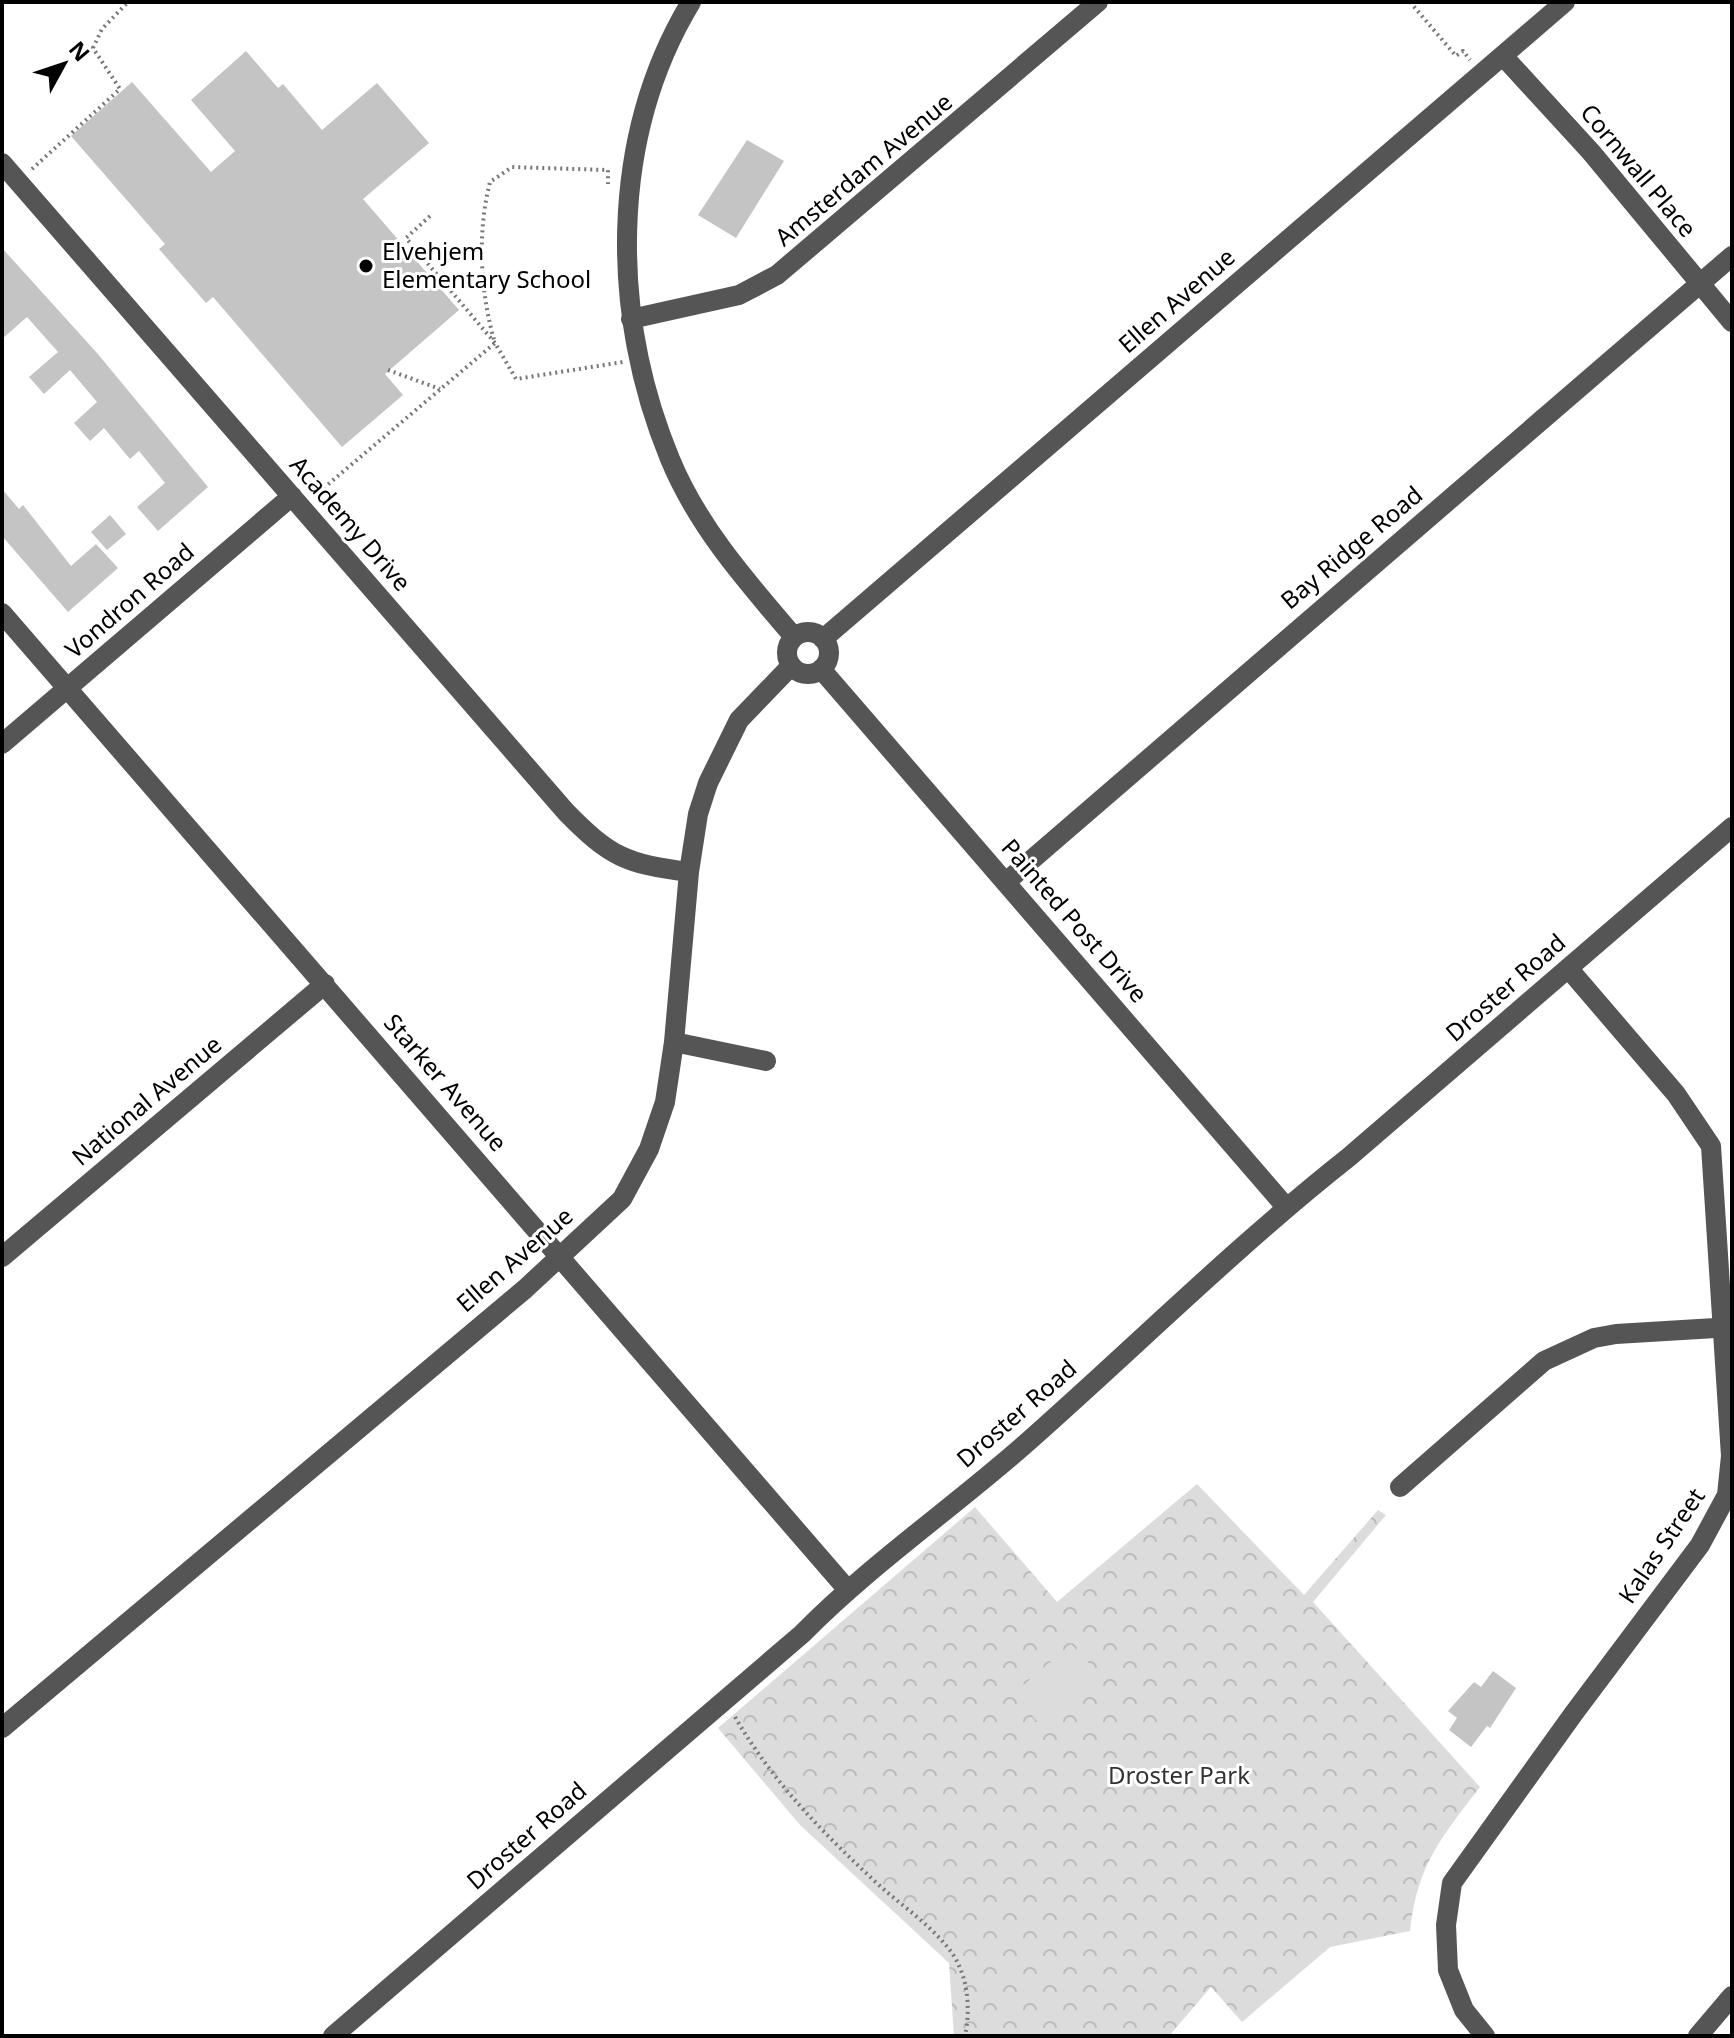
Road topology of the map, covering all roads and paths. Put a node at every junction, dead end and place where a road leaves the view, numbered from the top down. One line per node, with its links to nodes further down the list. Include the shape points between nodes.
1 (128, 2): 9 (path, via 102,29 93,48 120,89)
2 (691, 2): 14 (street, via 650,92 629,178 626,266)
3 (1098, 2): 14 (street, Amsterdam Avenue, via 777,275 739,295)
4 (1410, 2): 7 (path, via 1456,56 1463,51)
5 (1565, 2): 6 (street, Ellen Avenue)
6 (1503, 56): 7 (street, Ellen Avenue); 13 (street, Cornwall Place, via 1591,152)
7 (1482, 74): 24 (street, Ellen Avenue)
8 (2, 163): 9 (street, Academy Drive)
9 (19, 182): 21 (street, Academy Drive)
10 (608, 184): 16 (path, via 608,170 529,167 512,167 490,182 483,251)
11 (430, 216): 16 (path, via 406,238)
12 (1732, 256): 13 (street, Bay Ridge Road)
13 (1699, 284): 15 (street, Cornwall Place); 31 (street, Bay Ridge Road)
14 (631, 319): 17 (street)
15 (1732, 322)
16 (495, 343): 17 (path, via 516,379); 19 (path)
17 (640, 359): 23 (street, via 670,460 706,526)
18 (388, 370): 19 (path)
19 (440, 389): 20 (path)
20 (319, 492)
21 (292, 496): 27 (street, Vondron Road); 30 (street, Academy Drive, via 599,846 648,867)
22 (2, 613): 27 (street, Starker Avenue)
23 (794, 637): 24 (street, via 812,633); 25 (street, via 788,648)
24 (823, 639): 26 (street, via 828,658)
25 (790, 667): 26 (street, via 809,674); 30 (street, Ellen Avenue, via 739,720 722,749 698,814)
26 (821, 669): 31 (street, Painted Post Drive)
27 (69, 688): 28 (street, Vondron Road); 33 (street, Starker Avenue)
28 (2, 744)
29 (1732, 827): 32 (street, Droster Road)
30 (689, 872): 34 (street, Ellen Avenue)
31 (1007, 881): 36 (street, Painted Post Drive)
32 (1568, 968): 36 (street, Droster Road); 39 (street, Kalas Street, via 1676,1094 1711,1146)
33 (325, 984): 37 (street, Starker Avenue); 38 (street, National Avenue)
34 (674, 1042): 35 (street); 37 (street, Ellen Avenue, via 665,1102 636,1177 622,1199)
35 (766, 1061)
36 (1286, 1207): 41 (street, Droster Road, via 1022,1447)
37 (560, 1255): 41 (street, Starker Avenue); 43 (street, Ellen Avenue)
38 (2, 1257)
39 (1727, 1327): 40 (street, via 1616,1334 1571,1347 1544,1361); 47 (street, Kalas Street, via 1731,1456 1727,1495 1718,1516 1452,1883 1446,1925 1448,1970 1464,2010)
40 (1400, 1487)
41 (847, 1589): 42 (street, Droster Road)
42 (725, 1700): 45 (street, Droster Road); 46 (path, via 777,1784 812,1823 950,1950 965,1980)
43 (2, 1728)
44 (1732, 1996): 48 (street)
45 (333, 2036)
46 (965, 2036)
47 (1485, 2036)
48 (1698, 2036)

